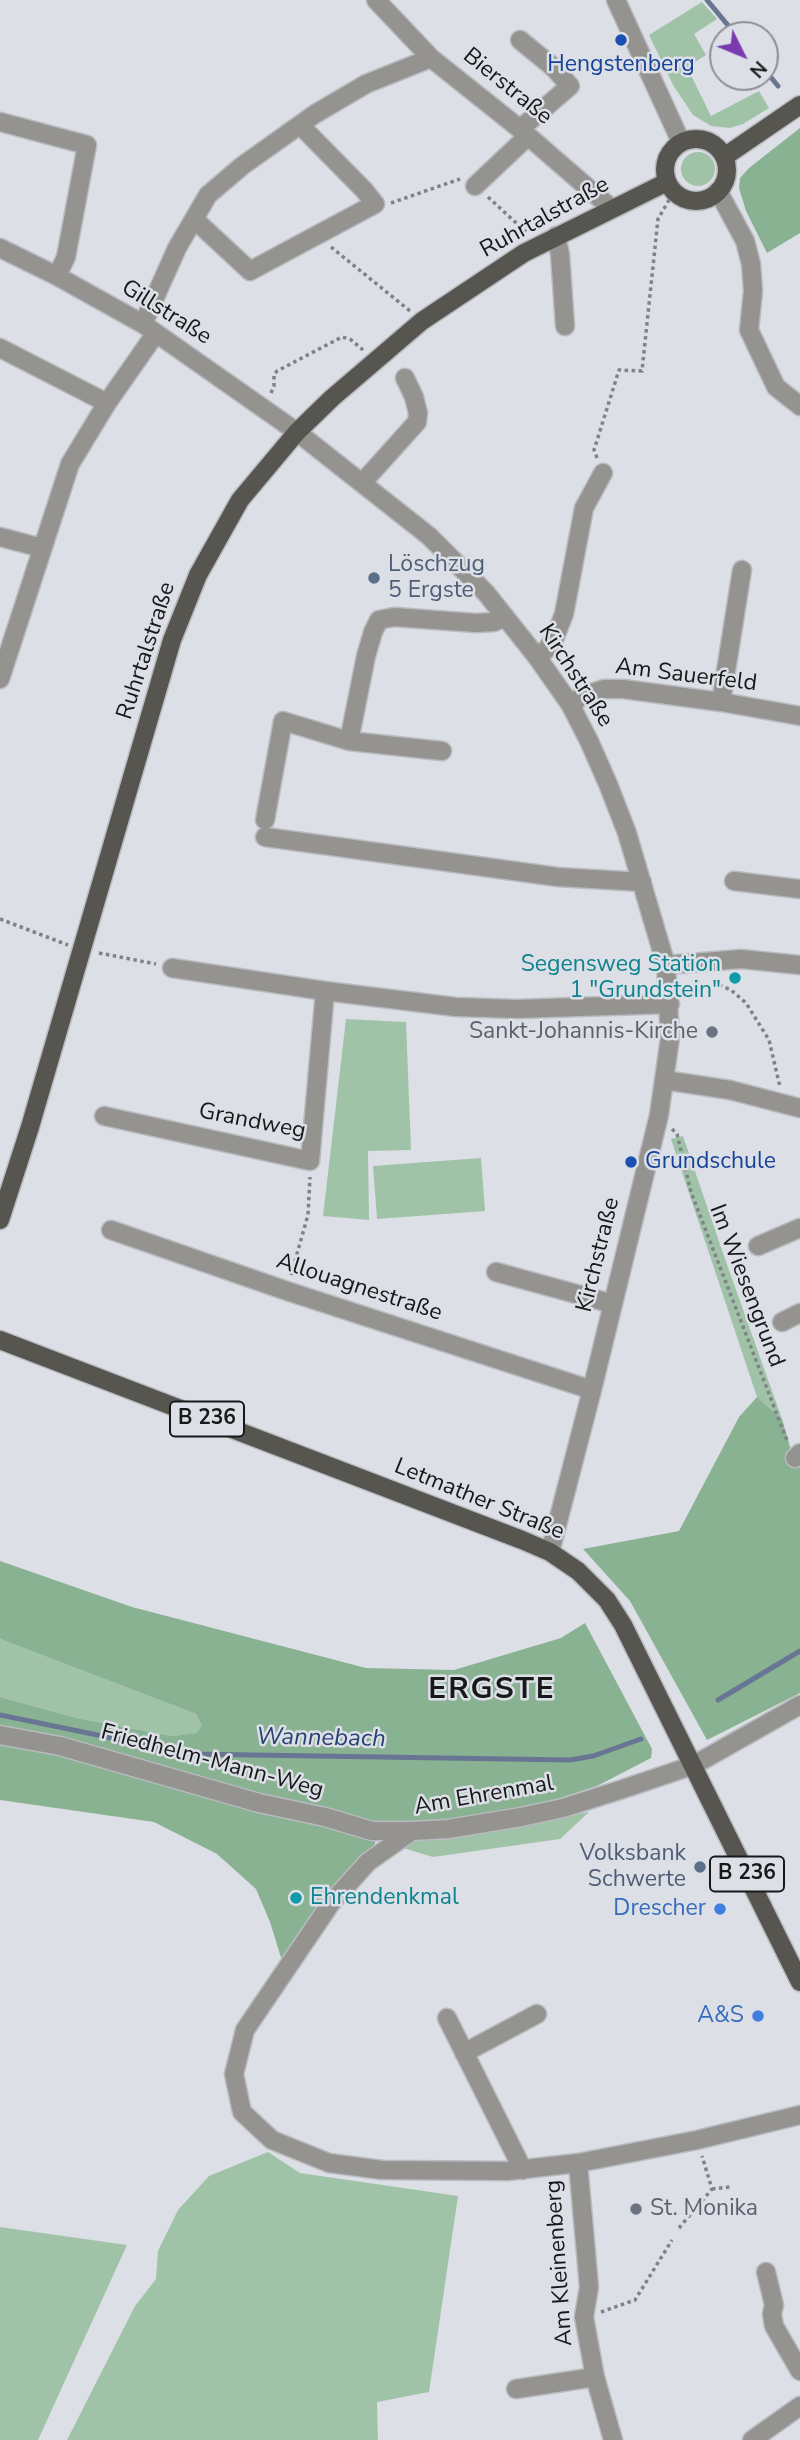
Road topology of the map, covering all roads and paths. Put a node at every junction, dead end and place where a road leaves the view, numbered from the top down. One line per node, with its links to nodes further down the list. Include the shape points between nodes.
1 (376, 0): 4 (street, Bierstraße)
2 (616, 0): 9 (street)
3 (520, 40): 8 (street, via 570,86)
4 (431, 58): 7 (street, via 366,85); 8 (street, Bierstraße)
5 (800, 105): 10 (main road)
6 (0, 122): 21 (street, via 87,145 66,257)
7 (300, 125): 14 (street); 16 (street, via 208,195)
8 (524, 132): 11 (street); 15 (street, Bierstraße)
9 (681, 142): 10 (main road, via 711,142); 12 (main road, via 664,167)
10 (724, 157): 13 (main road, via 726,175)
11 (475, 186): 14 (path, via 464,177 387,205); 19 (path)
12 (670, 187): 13 (main road, via 684,199 696,201); 15 (main road, Ruhrtalstraße); 32 (path, via 658,219 642,370 619,370 594,450)
13 (718, 191): 29 (street, via 745,241 751,264 754,291 749,330 776,387)
14 (375, 204): 17 (street)
15 (611, 208): 18 (main road, Ruhrtalstraße)
16 (194, 219): 17 (street, via 250,271); 24 (street, via 177,248)
17 (316, 234): 22 (path)
18 (556, 236): 19 (main road, Ruhrtalstraße); 23 (street)
19 (539, 244): 22 (main road, Ruhrtalstraße)
20 (0, 248): 21 (street, Gillstraße)
21 (57, 276): 24 (street, Gillstraße)
22 (422, 321): 26 (main road, Ruhrtalstraße)
23 (565, 326)
24 (149, 329): 28 (street); 30 (street, Gillstraße)
25 (0, 348): 28 (street)
26 (375, 360): 30 (path, via 342,337 277,371); 31 (main road, Ruhrtalstraße)
27 (405, 378): 33 (street, via 414,397 417,422)
28 (107, 403): 35 (street, via 70,464)
29 (800, 406)
30 (264, 408): 31 (street, Gillstraße)
31 (297, 432): 33 (street, Kirchstraße); 49 (main road, Ruhrtalstraße, via 240,500 198,575 172,640)
32 (603, 473): 38 (street, via 584,508 564,614 555,637)
33 (363, 482): 37 (street, Kirchstraße, via 460,565)
34 (0, 537): 35 (street)
35 (42, 548): 39 (street)
36 (741, 570): 40 (street)
37 (506, 617): 38 (street, Kirchstraße); 43 (street, Kirchstraße, via 476,623 379,620 366,656)
38 (537, 657): 41 (street, Kirchstraße)
39 (0, 679)
40 (721, 702): 41 (street, Am Sauerfeld, via 604,689); 42 (street, Am Sauerfeld)
41 (570, 705): 45 (street, Kirchstraße, via 608,783)
42 (800, 716)
43 (349, 741): 44 (street); 45 (street, via 283,721 265,828 558,877)
44 (442, 751)
45 (642, 881): 51 (street, Kirchstraße)
46 (734, 881): 47 (street)
47 (800, 889)
48 (0, 919): 49 (path)
49 (80, 950): 53 (path); 64 (main road, Ruhrtalstraße)
50 (694, 964): 51 (street); 52 (street, via 741,960); 54 (path, via 698,984)
51 (666, 965): 57 (street, Kirchstraße)
52 (800, 965)
53 (172, 968): 55 (street)
54 (708, 986): 56 (path); 59 (path, via 719,985 740,996 766,1033)
55 (325, 991): 57 (street, via 505,1009); 63 (street, Grandweg)
56 (709, 994)
57 (670, 1004): 58 (street, Kirchstraße)
58 (664, 1080): 59 (street); 61 (street, Kirchstraße)
59 (782, 1103): 60 (street)
60 (800, 1108)
61 (659, 1115): 70 (street, Kirchstraße); 75 (path, Im Wiesengrund, via 677,1134 691,1192 776,1416)
62 (104, 1116): 63 (street, Grandweg)
63 (310, 1161): 69 (path, via 308,1215)
64 (0, 1220)
65 (800, 1228): 67 (street)
66 (111, 1230): 69 (street, Allouagnestraße)
67 (758, 1246)
68 (496, 1272): 70 (street)
69 (287, 1291): 74 (street, Allouagnestraße)
70 (612, 1304): 74 (street, Kirchstraße)
71 (800, 1313): 72 (street)
72 (782, 1322)
73 (0, 1340): 76 (main road, Letmather Straße / B 236)
74 (592, 1390): 76 (street, Kirchstraße)
75 (797, 1456)
76 (550, 1552): 79 (main road, Letmather Straße / B 236, via 578,1571 607,1600)
77 (800, 1705): 79 (street, Am Ehrenmal)
78 (0, 1735): 80 (street, Friedhelm-Mann-Weg, via 60,1746 372,1830)
79 (694, 1765): 80 (street, Am Ehrenmal, via 562,1808); 81 (main road, Letmather Straße / B 236)
80 (412, 1831): 85 (street, Am Ehrenmal, via 368,1862 331,1903 245,2030 234,2074)
81 (800, 1982)
82 (537, 2014): 84 (street)
83 (447, 2018): 84 (street, Am Kleinenberg)
84 (464, 2053): 89 (street, Am Kleinenberg)
85 (242, 2112): 89 (street, Am Kleinenberg, via 272,2140 330,2163 382,2170)
86 (800, 2115): 87 (street, Am Kleinenberg)
87 (697, 2140): 88 (street, Am Kleinenberg); 91 (path)
88 (578, 2163): 89 (street, Am Kleinenberg); 95 (street, Am Kleinenberg, via 589,2287)
89 (523, 2170)
90 (730, 2187): 91 (path)
91 (712, 2189): 92 (path)
92 (679, 2228)
93 (672, 2240): 95 (path, via 635,2300)
94 (765, 2272): 96 (street, via 774,2326)
95 (584, 2317): 97 (street, Am Kleinenberg)
96 (800, 2371)
97 (595, 2377): 98 (street); 100 (street, Am Kleinenberg)
98 (516, 2389)
99 (800, 2406): 101 (street)
100 (613, 2440)
101 (752, 2440)

